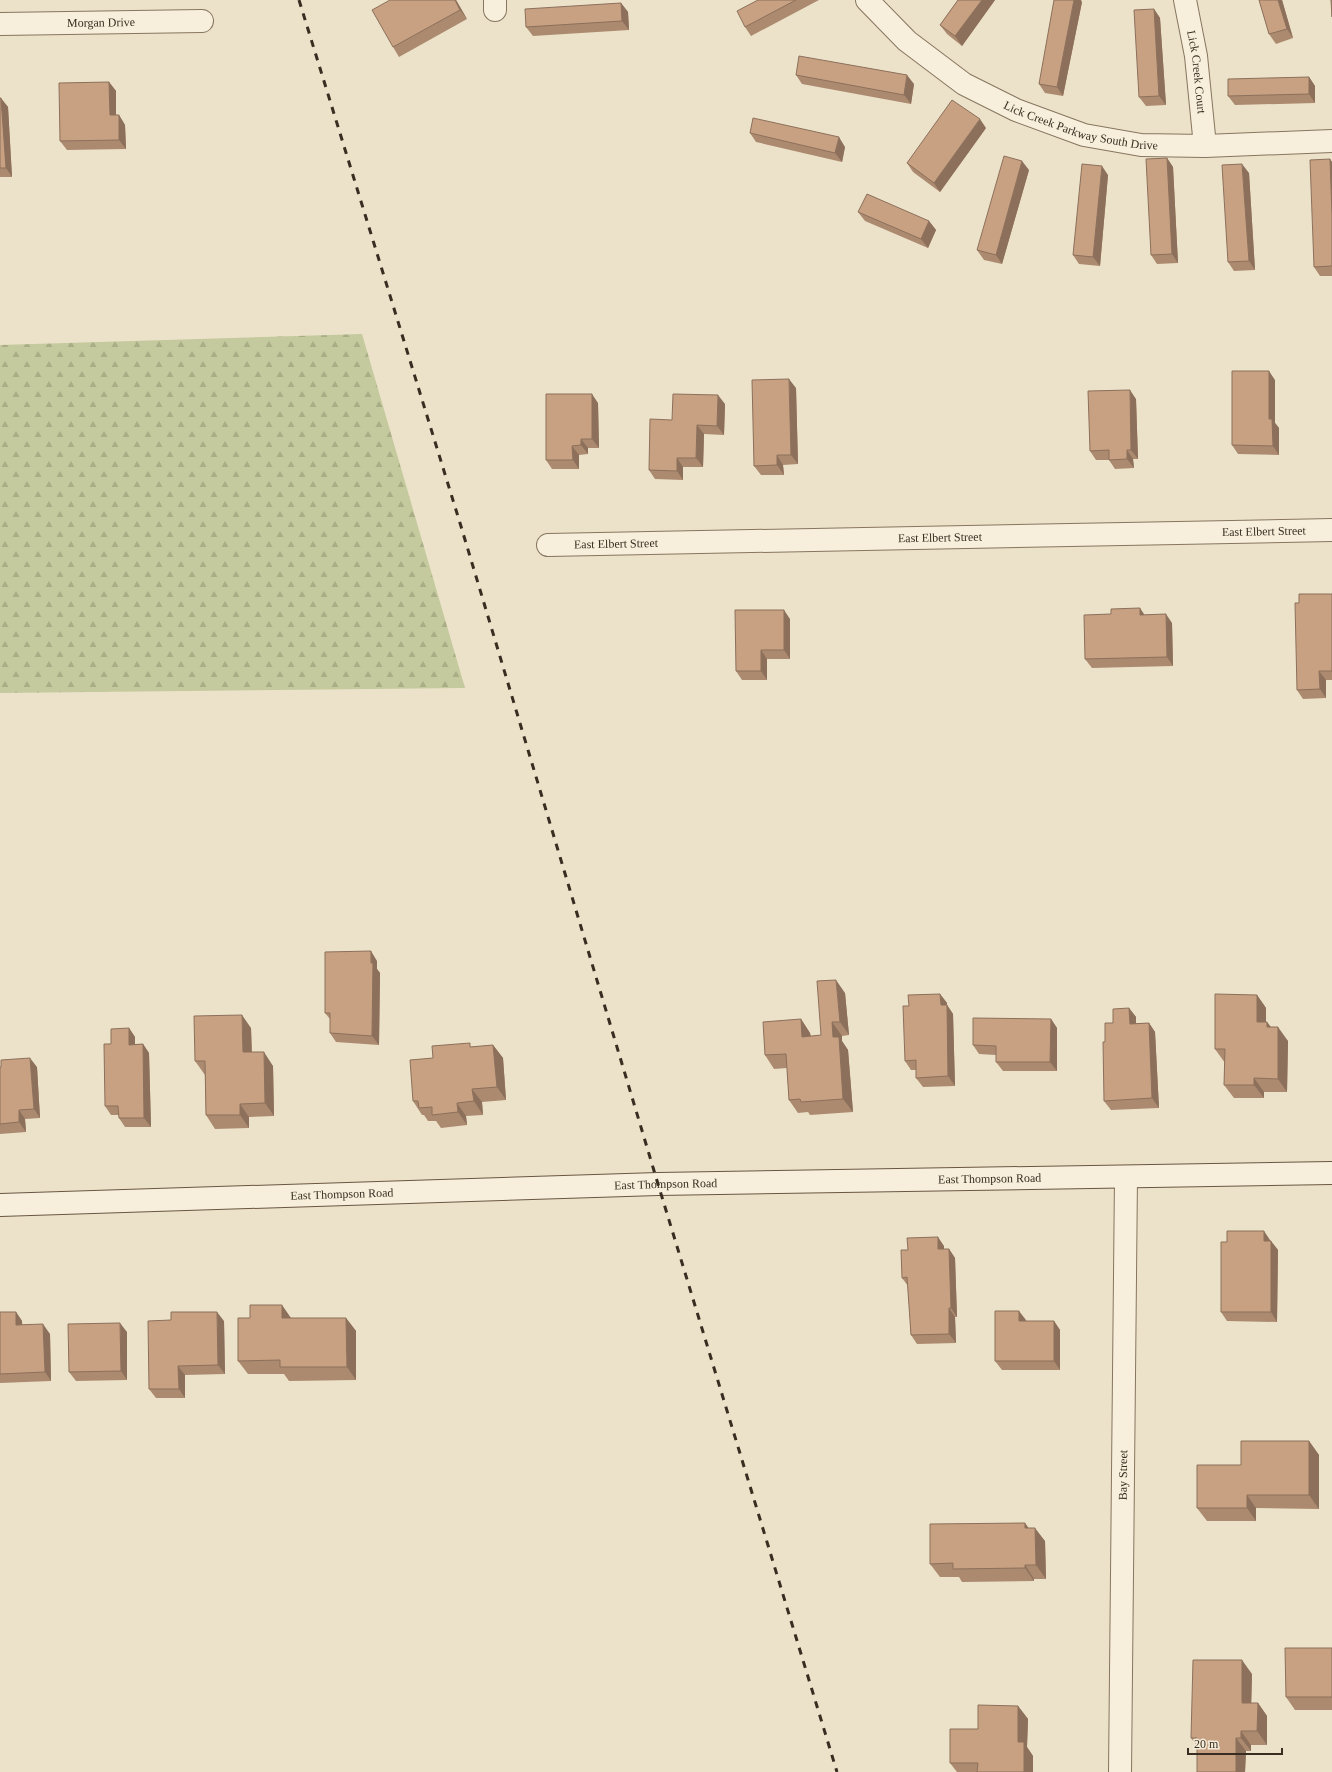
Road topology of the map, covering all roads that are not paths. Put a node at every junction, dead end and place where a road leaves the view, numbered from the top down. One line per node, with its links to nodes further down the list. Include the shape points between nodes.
1 (867, 0): 6 (street, Lick Creek Parkway South Drive, via 906,41 940,68 971,88 1016,110 1084,135 1141,145)
2 (1185, 0): 6 (street, Lick Creek Court, via 1196,56)
3 (202, 20): 4 (street, Morgan Drive)
4 (0, 24)
5 (1332, 141): 6 (street, Lick Creek Parkway South Drive)
6 (1205, 146)
7 (1332, 530): 8 (street, East Elbert Street)
8 (548, 545)
9 (1332, 1173): 10 (street, East Thompson Road)
10 (1126, 1177): 11 (street, East Thompson Road, via 650,1185); 12 (street, Bay Street)
11 (0, 1205)
12 (1120, 1772)

